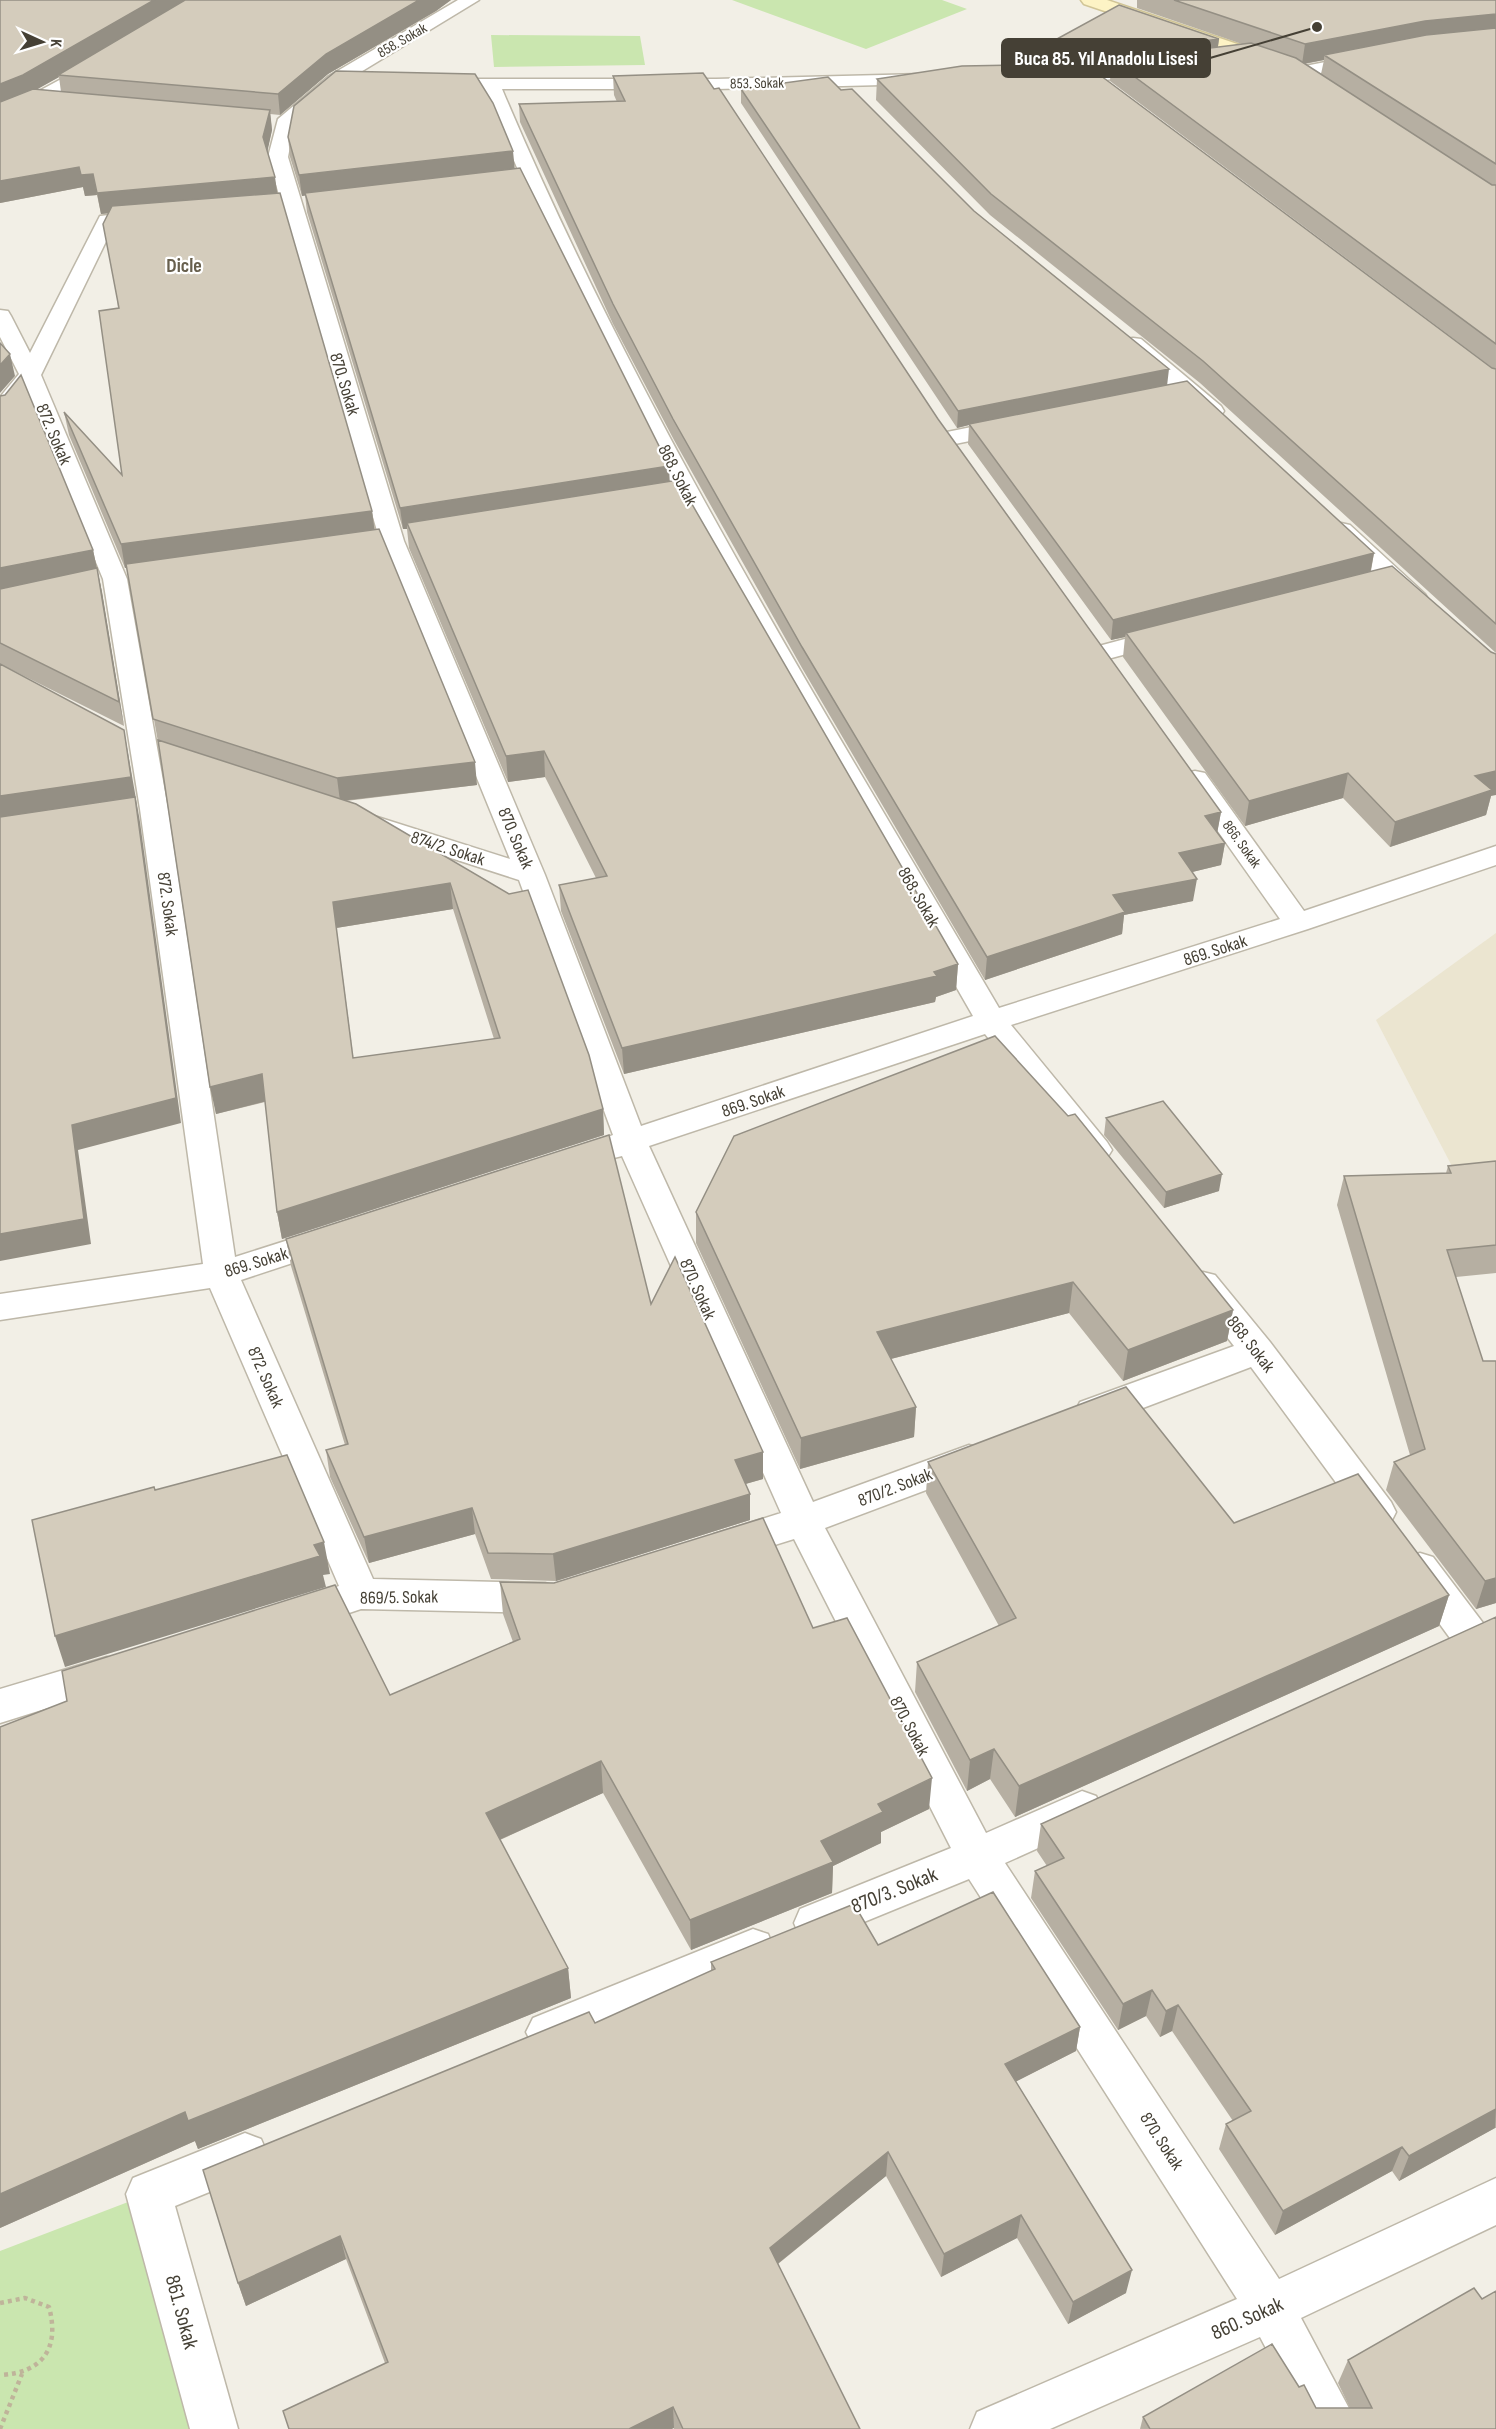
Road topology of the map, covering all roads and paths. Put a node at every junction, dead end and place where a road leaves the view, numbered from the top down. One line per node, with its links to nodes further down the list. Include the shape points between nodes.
1 (470, 0): 12 (street, 858. Sokak)
2 (1090, 0): 4 (main road)
3 (116, 54): 19 (street)
4 (1251, 55): 6 (street); 8 (main road)
5 (1389, 55): 8 (street)
6 (1216, 59)
7 (1169, 65): 9 (street)
8 (1300, 72): 17 (main road)
9 (1088, 76): 10 (street); 18 (street)
10 (1041, 77)
11 (937, 79): 14 (street, 853. Sokak)
12 (335, 80): 13 (street); 42 (street, 870. Sokak, via 274,122 278,157 392,540)
13 (368, 80)
14 (844, 81): 16 (street, 853. Sokak, via 722,93); 21 (street)
15 (457, 82): 16 (street, 853. Sokak)
16 (491, 83): 44 (street, 868. Sokak, via 518,179 675,496)
17 (1320, 84)
18 (1107, 90)
19 (35, 101): 20 (street); 22 (street)
20 (71, 105)
21 (868, 105)
22 (0, 115)
23 (165, 215): 26 (street, via 107,220)
24 (0, 316): 26 (street, 872. Sokak)
25 (1117, 331): 27 (street)
26 (30, 375): 29 (street); 38 (street, 872. Sokak, via 115,580)
27 (1190, 390): 28 (street); 31 (street)
28 (1155, 397)
29 (0, 411)
30 (1030, 422): 32 (street)
31 (1232, 429)
32 (950, 438)
33 (1325, 516): 34 (street, via 1381,581)
34 (1436, 616)
35 (1185, 631): 36 (street)
36 (1104, 652)
37 (113, 733): 38 (street)
38 (155, 752): 50 (street, 872. Sokak, via 142,811)
39 (1180, 759): 43 (street, 866. Sokak)
40 (349, 816): 42 (street, 874/2. Sokak)
41 (1496, 855): 43 (street, 869. Sokak)
42 (531, 876): 45 (street, 870. Sokak)
43 (1298, 924): 44 (street, 869. Sokak)
44 (991, 1021): 45 (street, 869. Sokak); 47 (street, 868. Sokak)
45 (631, 1142): 46 (street, 869. Sokak); 55 (street, 870. Sokak)
46 (585, 1156)
47 (1117, 1177)
48 (358, 1230): 50 (street, 869. Sokak)
49 (1184, 1259): 52 (street, 868. Sokak)
50 (221, 1274): 51 (street, 869. Sokak); 58 (street, 872. Sokak)
51 (0, 1307)
52 (1258, 1351): 53 (street); 60 (street, 868. Sokak)
53 (1058, 1426)
54 (1003, 1446): 55 (street, 870/2. Sokak)
55 (803, 1521): 56 (street); 64 (street, 870. Sokak)
56 (691, 1556)
57 (578, 1591): 58 (street, 869/5. Sokak, via 556,1598)
58 (361, 1594): 59 (street, 869/5. Sokak)
59 (304, 1612)
60 (1467, 1634)
61 (135, 1664): 62 (street)
62 (0, 1706)
63 (1119, 1792): 64 (street, 870/3. Sokak)
64 (977, 1856): 65 (street, 870/3. Sokak); 69 (street, 870. Sokak)
65 (514, 2046)
66 (282, 2140): 73 (street, 861. Sokak, via 149,2194)
67 (1496, 2201): 69 (street, 860. Sokak)
68 (0, 2303): 70 (path, via 28,2297 49,2307 53,2318 55,2331 45,2357)
69 (1270, 2308): 74 (street, 860. Sokak); 75 (street, 870. Sokak)
70 (22, 2373): 71 (path); 72 (path)
71 (0, 2375)
72 (0, 2429)
73 (214, 2429)
74 (994, 2429)
75 (1336, 2429)

